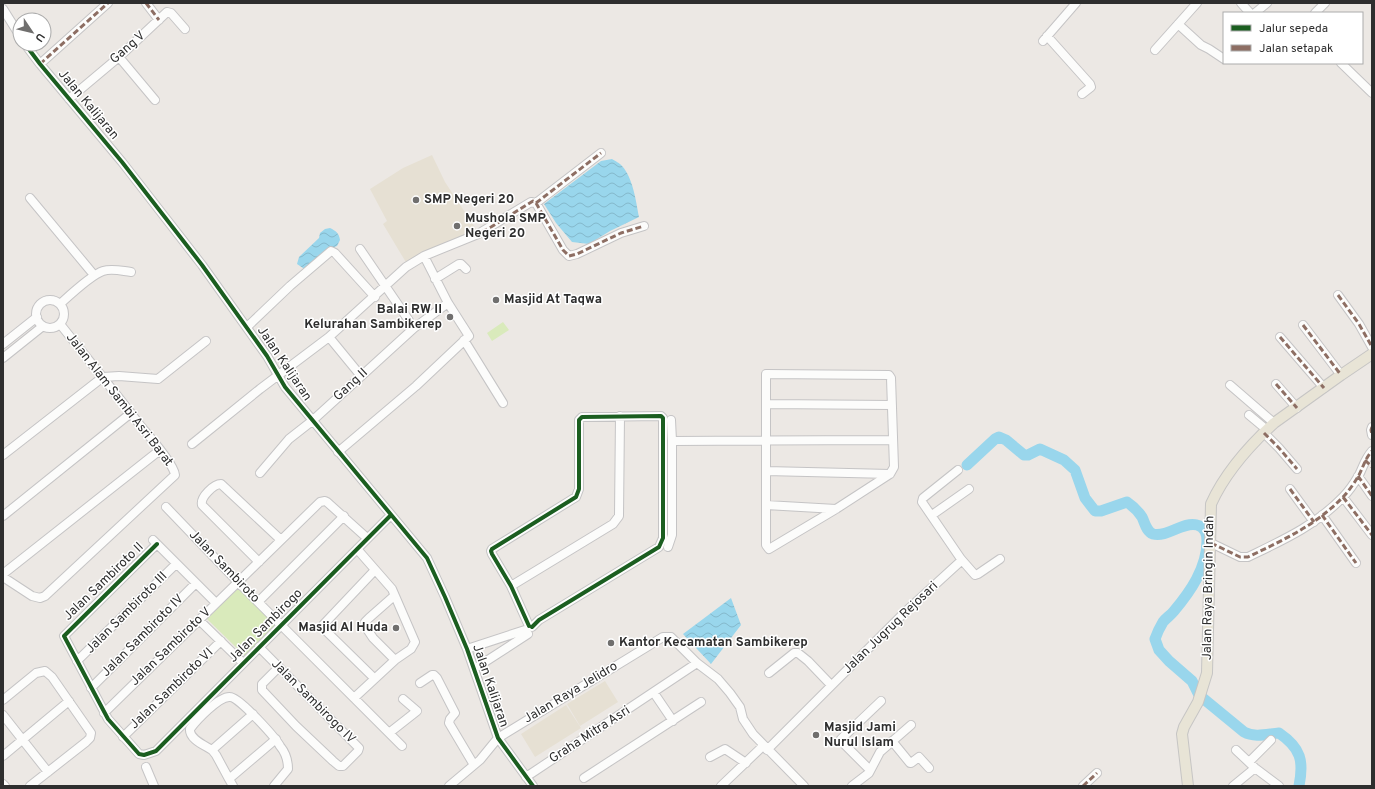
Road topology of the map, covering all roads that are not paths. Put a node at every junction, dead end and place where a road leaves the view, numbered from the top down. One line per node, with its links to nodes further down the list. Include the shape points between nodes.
1 (108, 3): 20 (street)
2 (146, 3): 12 (street)
3 (1076, 3): 23 (street, via 1045,38 1090,84 1091,87)
4 (1197, 3): 14 (street)
5 (1241, 3): 9 (street)
6 (1267, 3): 10 (street)
7 (1325, 3): 11 (street)
8 (3, 9): 13 (street)
9 (1249, 12)
10 (1256, 12)
11 (1316, 12)
12 (160, 20): 15 (street, via 169,12); 18 (street, Gang V)
13 (12, 23)
14 (1178, 24): 16 (street); 19 (street, via 1200,46 1209,48)
15 (185, 29)
16 (1156, 50)
17 (31, 52): 20 (street, Jalan Kalijaran)
18 (119, 57): 24 (street, Gang V); 25 (street)
19 (1223, 58)
20 (40, 64): 24 (street, Jalan Kalijaran)
21 (1342, 64): 22 (street)
22 (1372, 93)
23 (1082, 94)
24 (69, 99): 45 (street, Jalan Kalijaran, via 148,194)
25 (155, 100)
26 (601, 154): 28 (street)
27 (30, 198): 34 (street)
28 (536, 203): 29 (street, via 569,256 621,233); 31 (street, via 531,202 478,234)
29 (644, 226)
30 (360, 249): 36 (street)
31 (424, 256): 35 (street); 36 (street, via 406,267)
32 (466, 269): 35 (street, via 459,264)
33 (131, 272): 34 (street, via 109,270)
34 (94, 275): 40 (street)
35 (435, 279): 39 (street)
36 (386, 286): 38 (street); 46 (street)
37 (1338, 295): 52 (street)
38 (375, 297): 45 (street, via 335,253 331,252); 47 (street)
39 (448, 303): 46 (street, Gang II); 49 (street, via 469,336)
40 (60, 304): 41 (street, via 52,300 43,302); 42 (street, via 64,312)
41 (37, 316): 43 (street); 51 (street)
42 (60, 324): 43 (street, via 48,328); 58 (street, Jalan Alam Sambi Asri Barat)
43 (43, 326): 54 (street)
44 (1303, 326): 56 (street)
45 (247, 327): 55 (street, Jalan Kalijaran)
46 (414, 328): 57 (street, Gang II)
47 (330, 337): 55 (street); 57 (street)
48 (1280, 337): 61 (street)
49 (464, 340): 62 (street); 80 (street, via 416,386)
50 (206, 341): 58 (street, via 158,379)
51 (3, 344)
52 (1372, 347)
53 (1372, 354): 56 (main road, Jalan Raya Bringin Indah)
54 (3, 358)
55 (278, 375): 70 (street, Jalan Kalijaran); 77 (street)
56 (1341, 375): 61 (main road, Jalan Raya Bringin Indah)
57 (361, 376): 70 (street, Gang II)
58 (103, 377): 66 (street, Jalan Alam Sambi Asri Barat); 81 (street)
59 (1276, 384): 65 (street)
60 (1230, 385): 72 (street)
61 (1324, 388): 65 (main road, Jalan Raya Bringin Indah)
62 (503, 403)
63 (766, 404): 64 (street); 64 (street, via 766,374 881,374 889,375 891,378); 74 (street)
64 (892, 405): 75 (street)
65 (1297, 408): 72 (main road, Jalan Raya Bringin Indah)
66 (131, 413): 78 (street, Jalan Alam Sambi Asri Barat); 102 (street)
67 (1249, 415): 72 (street)
68 (620, 416): 92 (street, via 663,418); 121 (street, via 618,519); 121 (street, via 579,420 579,489 576,497 492,549 492,554)
69 (670, 420): 76 (street)
70 (312, 421): 80 (street, Jalan Kalijaran); 87 (street, Gang II, via 284,444)
71 (1372, 427): 73 (street)
72 (1268, 429): 84 (street, via 1279,448); 108 (main road, Jalan Raya Bringin Indah, via 1222,481 1215,495 1210,510)
73 (1372, 435)
74 (766, 439): 75 (street); 76 (street); 86 (street)
75 (893, 440): 88 (street, via 894,467)
76 (672, 441): 93 (street)
77 (192, 444)
78 (160, 450): 117 (street); 118 (street, Jalan Alam Sambi Asri Barat, via 172,466 174,478 51,591 40,598 32,596)
79 (1372, 451): 82 (street)
80 (338, 452): 99 (street, Jalan Kalijaran)
81 (3, 455)
82 (1365, 460): 83 (street); 89 (street)
83 (1372, 467)
84 (1297, 469)
85 (958, 470): 100 (street, via 923,498 922,502)
86 (766, 471): 88 (street); 96 (street)
87 (260, 473)
88 (890, 474): 98 (street)
89 (1358, 476): 94 (street); 95 (street)
90 (969, 489): 100 (street)
91 (1290, 489): 104 (street)
92 (663, 492): 93 (street); 127 (street, via 663,538 659,547)
93 (672, 492): 109 (street, via 672,535)
94 (1372, 496)
95 (1343, 497): 101 (street); 105 (street)
96 (766, 505): 98 (street); 98 (street, via 766,546 769,548)
97 (166, 507): 119 (street, Jalan Sambiroto)
98 (836, 509)
99 (390, 515): 106 (street, Jalan Sambirogo); 130 (street, Jalan Kalijaran, via 422,551 430,564)
100 (932, 515): 112 (street)
101 (1322, 515): 104 (street); 114 (street)
102 (3, 516)
103 (344, 516): 106 (street); 107 (street, Jalan Sambiroto V, via 325,501 318,504); 123 (street)
104 (1314, 522): 108 (street, via 1248,557 1240,557)
105 (1372, 535)
106 (367, 538): 110 (street, Jalan Sambirogo)
107 (281, 540): 113 (street, Jalan Sambiroto V); 113 (street, via 225,486 217,484 203,497 202,505)
108 (1211, 543): 187 (main road, Jalan Raya Bringin Indah, via 1207,673 1198,702 1182,734)
109 (668, 548)
110 (357, 549): 116 (street); 126 (street, Jalan Sambirogo)
111 (1000, 559): 112 (street, via 977,575)
112 (962, 560): 140 (street, Jalan Jugrug Rejosari)
113 (259, 562): 119 (street, Jalan Sambiroto V)
114 (1356, 563)
115 (176, 564): 120 (street, Jalan Sambiroto II); 132 (street, Jalan Sambiroto III); 132 (street, Jalan Sambiroto II, via 155,542 65,634 64,638)
116 (375, 570): 122 (street, via 392,589); 138 (street, via 323,626)
117 (3, 574)
118 (3, 578)
119 (238, 582): 123 (street, Jalan Sambiroto); 124 (street, Jalan Sambiroto V)
120 (196, 583): 124 (street, Jalan Sambiroto II); 141 (street, Jalan Sambiroto IV)
121 (512, 586): 127 (street)
122 (394, 596): 131 (street, via 415,642 408,652); 131 (street, via 365,622 365,626)
123 (258, 602): 126 (street, Jalan Sambiroto)
124 (216, 603): 125 (street, Jalan Sambiroto V)
125 (198, 620): 128 (street); 149 (street, Jalan Sambiroto V)
126 (281, 625): 129 (street, Jalan Sambirogo); 143 (street, Jalan Sambiroto)
127 (528, 629): 130 (street); 136 (street)
128 (221, 642): 133 (street); 155 (street, Jalan Sambiroto VI)
129 (259, 647): 133 (street, Jalan Sambirogo); 135 (street, Jalan Sambirogo IV)
130 (467, 649): 136 (street, Jalan Kalijaran)
131 (395, 660): 138 (street)
132 (77, 661): 141 (street)
133 (243, 663): 155 (street, Jalan Sambirogo, via 156,751 142,755)
134 (697, 663): 142 (street, Graha Mitra Asri); 156 (street, Jalan Raya Jelidro, via 671,637 663,637); 162 (street, via 718,680 734,698 747,727)
135 (279, 667): 135 (street, Jalan Sambirogo IV, via 359,748 343,766 333,761 296,726 261,688)
136 (474, 669): 156 (street, Jalan Kalijaran)
137 (769, 673): 140 (street, via 794,653 798,653)
138 (374, 678): 143 (street)
139 (420, 683): 168 (street, via 432,675 437,678 455,712 450,723)
140 (831, 685): 162 (street, Jalan Jugrug Rejosari)
141 (91, 688): 149 (street)
142 (654, 693): 152 (street); 175 (street, Graha Mitra Asri)
143 (354, 698): 154 (street, Jalan Sambiroto)
144 (403, 699): 154 (street, via 417,711)
145 (3, 700): 146 (street, via 42,670 47,672)
146 (69, 701): 158 (street); 173 (street, via 91,733 90,738)
147 (882, 701): 172 (street, via 841,739)
148 (701, 702): 152 (street)
149 (104, 713): 155 (street)
150 (253, 714): 157 (street); 163 (street); 163 (street, via 230,696 217,703 190,729 192,737)
151 (3, 715): 158 (street)
152 (673, 720): 176 (street)
153 (911, 725): 160 (street)
154 (389, 733): 161 (street, Jalan Sambiroto)
155 (124, 737)
156 (498, 738): 168 (street, Jalan Raya Jelidro); 175 (street, Jalan Kalijaran)
157 (276, 739): 177 (street); 180 (street, via 286,758 288,769)
158 (22, 740): 165 (street); 173 (street)
159 (1271, 740): 169 (street)
160 (892, 741): 171 (street, via 911,763 920,757); 172 (street, via 879,754)
161 (402, 746)
162 (765, 748): 167 (street); 184 (street)
163 (212, 750): 177 (street)
164 (1236, 750): 169 (street)
165 (3, 756)
166 (710, 757): 167 (street, via 725,750)
167 (746, 763): 183 (street)
168 (474, 765): 181 (street, Jalan Raya Jelidro)
169 (1252, 765): 188 (street); 189 (street)
170 (146, 767): 179 (street)
171 (929, 768)
172 (870, 770): 185 (street)
173 (48, 772): 178 (street)
174 (1097, 773): 186 (street)
175 (526, 777): 182 (street, Jalan Kalijaran)
176 (584, 778)
177 (231, 783)
178 (30, 786)
179 (154, 786)
180 (274, 786)
181 (449, 786)
182 (533, 786)
183 (721, 786)
184 (804, 786)
185 (852, 786)
186 (1084, 786)
187 (1188, 786)
188 (1233, 786)
189 (1279, 786)

